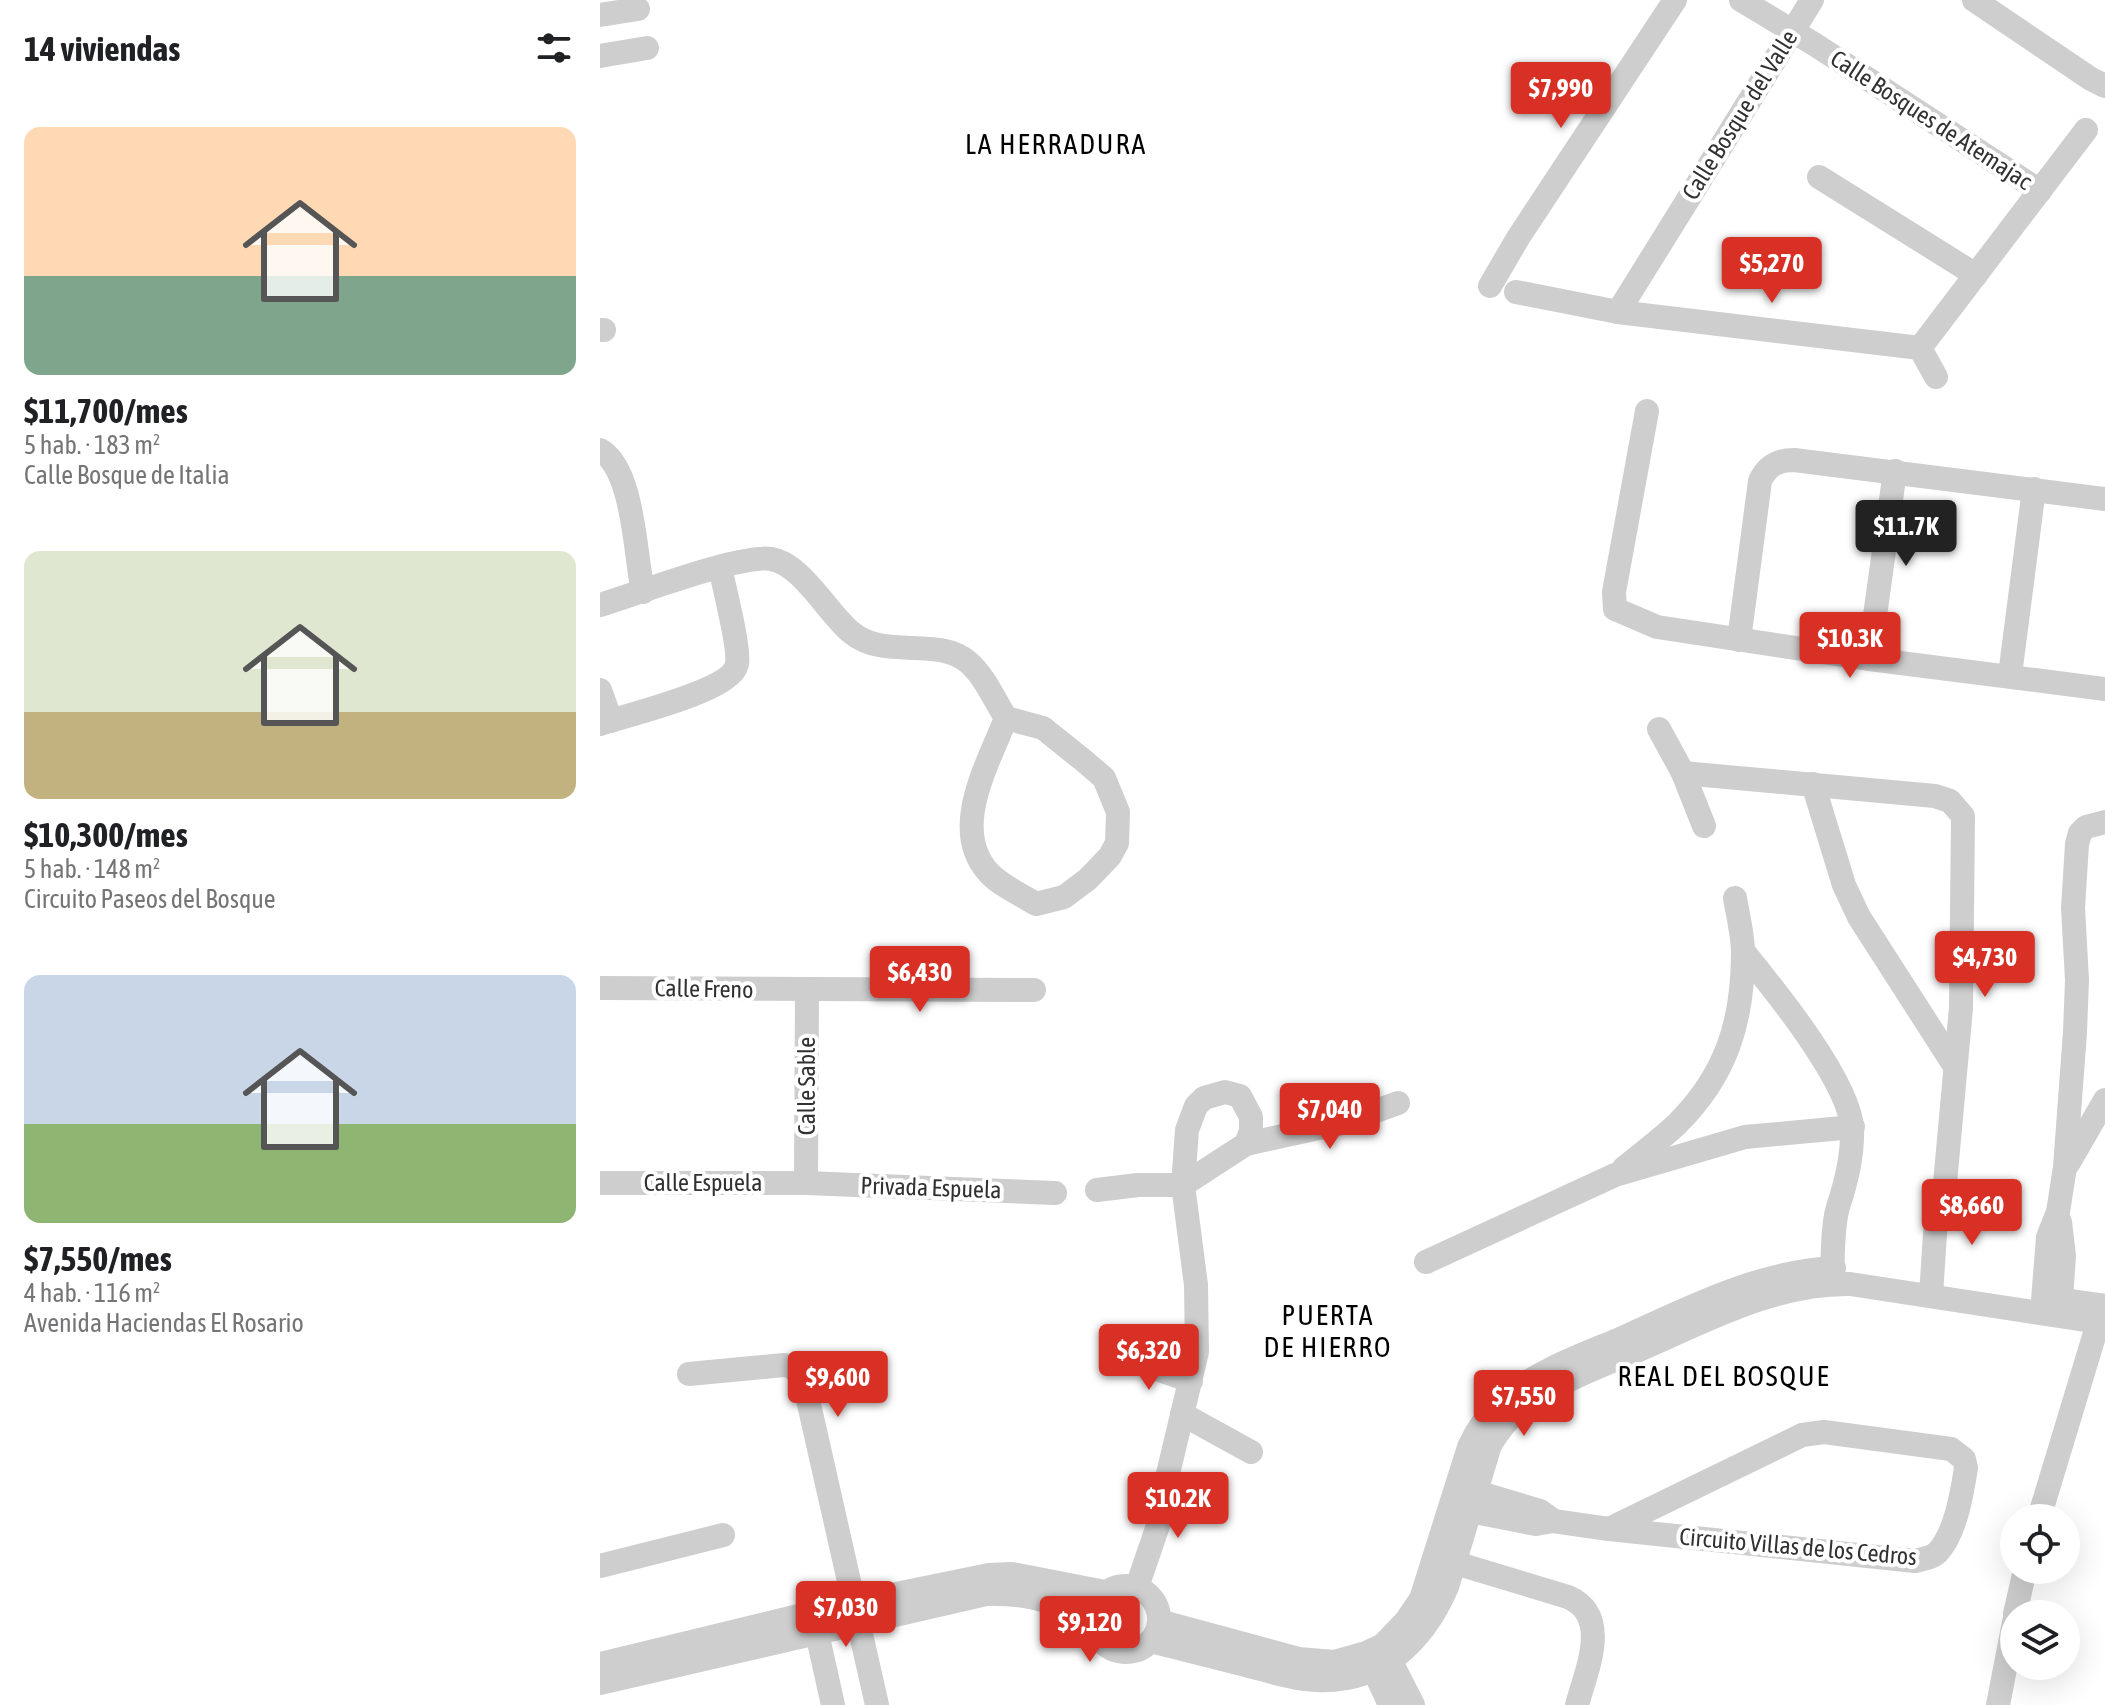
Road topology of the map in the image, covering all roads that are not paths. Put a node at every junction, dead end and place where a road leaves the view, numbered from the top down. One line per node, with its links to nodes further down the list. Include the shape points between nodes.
1 (1675, 0): 15 (street)
2 (1741, 0): 7 (street, Calle Bosques de Atemajac)
3 (1812, 0): 7 (street, Calle Bosque del Valle)
4 (1974, 0): 10 (street)
5 (638, 9): 6 (street)
6 (600, 15)
7 (1791, 30): 13 (street, Calle Bosques de Atemajac); 17 (street, Calle Bosque del Valle)
8 (647, 48): 9 (street)
9 (600, 56)
10 (2105, 86)
11 (2086, 130): 13 (street)
12 (1819, 177): 14 (street)
13 (2040, 191): 14 (street)
14 (1976, 275): 18 (street)
15 (1490, 286)
16 (1516, 292): 17 (street)
17 (1618, 312): 18 (street)
18 (1920, 348): 19 (street)
19 (1936, 377)
20 (1647, 411): 28 (street, via 1615,609 1657,627)
21 (600, 450): 26 (street, via 610,455 625,484)
22 (1895, 471): 23 (street); 28 (street, via 1794,460 1774,463 1764,473); 29 (street)
23 (2034, 489): 24 (street); 30 (street)
24 (2105, 499)
25 (720, 567): 26 (street); 33 (street, via 774,559 789,567 864,642 955,654 969,662); 34 (street, via 738,660 731,677)
26 (643, 592): 27 (street)
27 (600, 605)
28 (1739, 640): 29 (street)
29 (1869, 659): 30 (street)
30 (2010, 675): 31 (street)
31 (2105, 689)
32 (600, 690): 34 (street)
33 (1006, 718): 33 (street, via 1043,728 1083,760 1104,778 1118,812 1117,843 1110,856 1081,884 1052,901 1036,904 989,873 970,839 971,810)
34 (605, 722)
35 (1659, 729): 36 (street)
36 (1683, 773): 37 (street); 39 (street)
37 (1813, 784): 45 (street, via 1859,917); 45 (street, via 1935,796 1957,806 1963,816 1962,994)
38 (2105, 822): 50 (street, via 2086,827 2077,844 2077,980)
39 (1704, 826)
40 (1735, 898): 41 (street)
41 (1743, 951): 48 (street, via 1840,1086); 51 (street, via 1737,1024 1720,1070 1675,1125)
42 (600, 988): 43 (street, Calle Freno)
43 (807, 990): 44 (street, Calle Freno); 53 (street, Calle Sable)
44 (1034, 990)
45 (1954, 1065): 59 (street, via 1943,1205 1949,1228)
46 (2105, 1100): 50 (street)
47 (1398, 1103): 49 (street, via 1346,1122)
48 (1853, 1127): 51 (street, via 1745,1137); 58 (street)
49 (1246, 1144): 54 (street); 54 (street, via 1251,1117 1240,1096 1225,1092 1204,1098 1187,1130)
50 (2065, 1167): 60 (street, via 2048,1237)
51 (1615, 1175): 57 (street)
52 (600, 1183): 53 (street, Calle Espuela)
53 (806, 1183): 56 (street, Privada Espuela)
54 (1183, 1185): 55 (street); 64 (street, via 1196,1285 1197,1352)
55 (1097, 1190)
56 (1055, 1193)
57 (1426, 1262)
58 (1841, 1276): 59 (street); 67 (street, via 1789,1272 1733,1289 1540,1376 1507,1397 1476,1430)
59 (1938, 1289): 60 (street)
60 (2052, 1306): 61 (street)
61 (2103, 1312): 68 (street)
62 (1124, 1358): 64 (street)
63 (689, 1374): 74 (street, via 784,1365 800,1376)
64 (1191, 1381): 65 (street)
65 (1182, 1414): 66 (street); 73 (street, via 1164,1508)
66 (1251, 1452)
67 (1463, 1499): 69 (street, Circuito Villas de los Cedros, via 1536,1524 1553,1521); 71 (street)
68 (2043, 1504)
69 (1609, 1529): 69 (street, Circuito Villas de los Cedros, via 1915,1561 1937,1552 1943,1543 1966,1468 1964,1459 1951,1449 1814,1433)
70 (723, 1535): 72 (street)
71 (1445, 1560): 78 (street); 85 (street, via 1584,1606 1593,1624 1593,1644)
72 (600, 1566)
73 (1120, 1589): 74 (street, via 1094,1592 1012,1574 989,1575); 76 (street, via 1094,1609); 77 (street, via 1154,1600)
74 (854, 1613): 75 (street); 76 (street, via 1012,1593 1048,1600); 82 (street)
75 (815, 1622): 79 (street); 81 (street)
76 (1094, 1629): 77 (street, via 1099,1639 1130,1652)
77 (1155, 1631): 78 (street, via 1319,1663)
78 (1378, 1658): 83 (street); 84 (street)
79 (602, 1675)
80 (2003, 1680): 86 (street)
81 (833, 1705)
82 (877, 1705)
83 (1390, 1705)
84 (1413, 1705)
85 (1577, 1705)
86 (1998, 1705)

